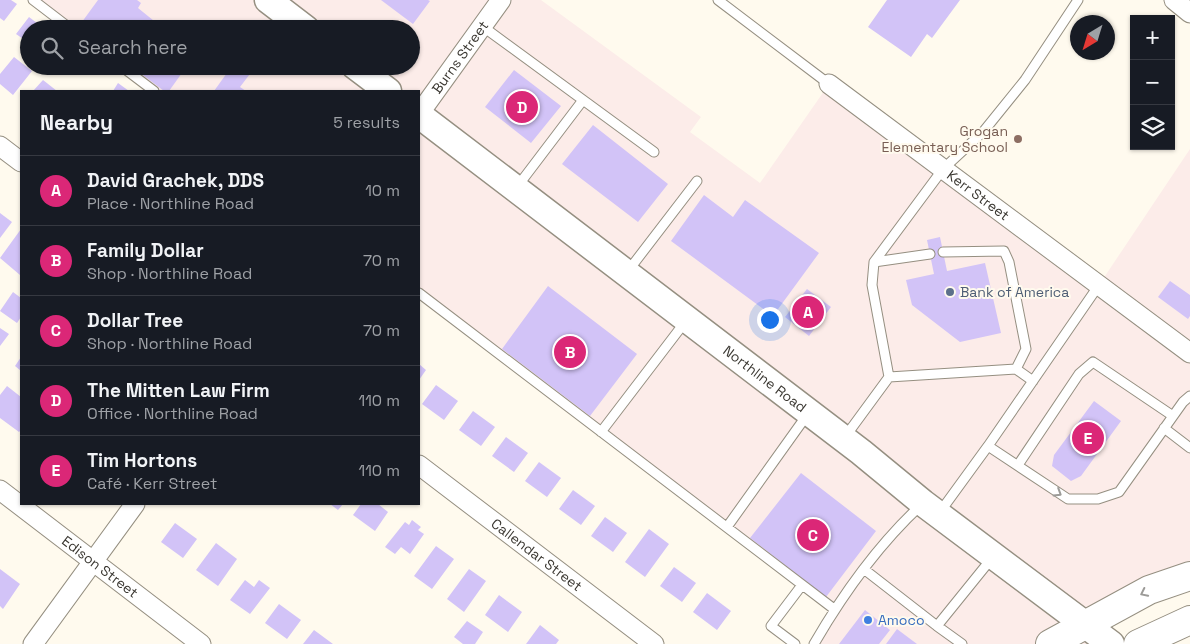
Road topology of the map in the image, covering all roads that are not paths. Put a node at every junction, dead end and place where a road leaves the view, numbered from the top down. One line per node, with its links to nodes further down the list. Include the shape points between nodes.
1 (34, 0): 8 (lane)
2 (268, 0): 9 (main road)
3 (501, 0): 10 (street, Burns Street)
4 (718, 0): 13 (lane, Kerr Street)
5 (1078, 0): 22 (lane, via 1025,80 983,132)
6 (1174, 0): 7 (street)
7 (1190, 13)
8 (60, 20)
9 (294, 20)
10 (482, 26): 16 (lane); 17 (street, Burns Street)
11 (133, 75): 14 (lane)
12 (367, 75): 15 (main road)
13 (829, 84): 22 (street, Kerr Street)
14 (153, 90)
15 (387, 90)
16 (583, 100): 20 (lane); 24 (lane)
17 (420, 113)
18 (420, 115): 24 (main road, Northline Road)
19 (0, 146): 21 (street)
20 (654, 152)
21 (20, 161)
22 (943, 169): 27 (lane); 29 (street, Kerr Street)
23 (697, 181): 28 (lane)
24 (515, 189): 28 (main road, Northline Road)
25 (943, 252): 33 (lane, via 1004,251 1026,349)
26 (930, 254): 27 (lane)
27 (874, 262): 34 (lane, via 872,284)
28 (626, 274): 31 (main road, Northline Road)
29 (1099, 285): 32 (street, Kerr Street); 35 (lane)
30 (420, 294): 40 (lane)
31 (686, 320): 37 (main road, Northline Road); 40 (lane)
32 (1190, 353)
33 (1016, 369): 34 (lane); 35 (lane)
34 (889, 377): 41 (lane)
35 (1033, 381): 42 (lane)
36 (1190, 396): 38 (lane)
37 (809, 412): 41 (main road, Northline Road); 49 (lane)
38 (1173, 416): 39 (lane); 44 (lane, via 1093,362 1080,374)
39 (1164, 428): 43 (lane); 44 (lane, one-way to 39, via 1068,499 1098,499 1119,492)
40 (601, 432): 49 (lane)
41 (843, 439): 48 (main road, Northline Road)
42 (988, 446): 44 (lane); 48 (lane)
43 (1190, 448)
44 (1018, 465)
45 (420, 466): 61 (street, Callendar Street)
46 (0, 490): 51 (street, Edison Street)
47 (134, 505): 51 (street)
48 (931, 508): 50 (main road, Northline Road); 52 (lane, via 900,524)
49 (727, 527): 54 (lane)
50 (994, 556): 57 (main road, Northline Road); 58 (lane)
51 (93, 561): 59 (street); 60 (street, Edison Street)
52 (865, 570): 55 (lane); 58 (lane)
53 (1190, 576): 57 (main road, one-way to 57, via 1149,590)
54 (802, 585): 55 (lane); 62 (lane, via 771,626)
55 (834, 609): 63 (lane)
56 (1190, 620): 67 (main road)
57 (1083, 624): 65 (main road); 66 (main road, Northline Road)
58 (937, 626): 64 (lane)
59 (33, 644)
60 (201, 644)
61 (654, 644)
62 (794, 644)
63 (814, 644)
64 (962, 644)
65 (1050, 644)
66 (1111, 644)
67 (1138, 644)

